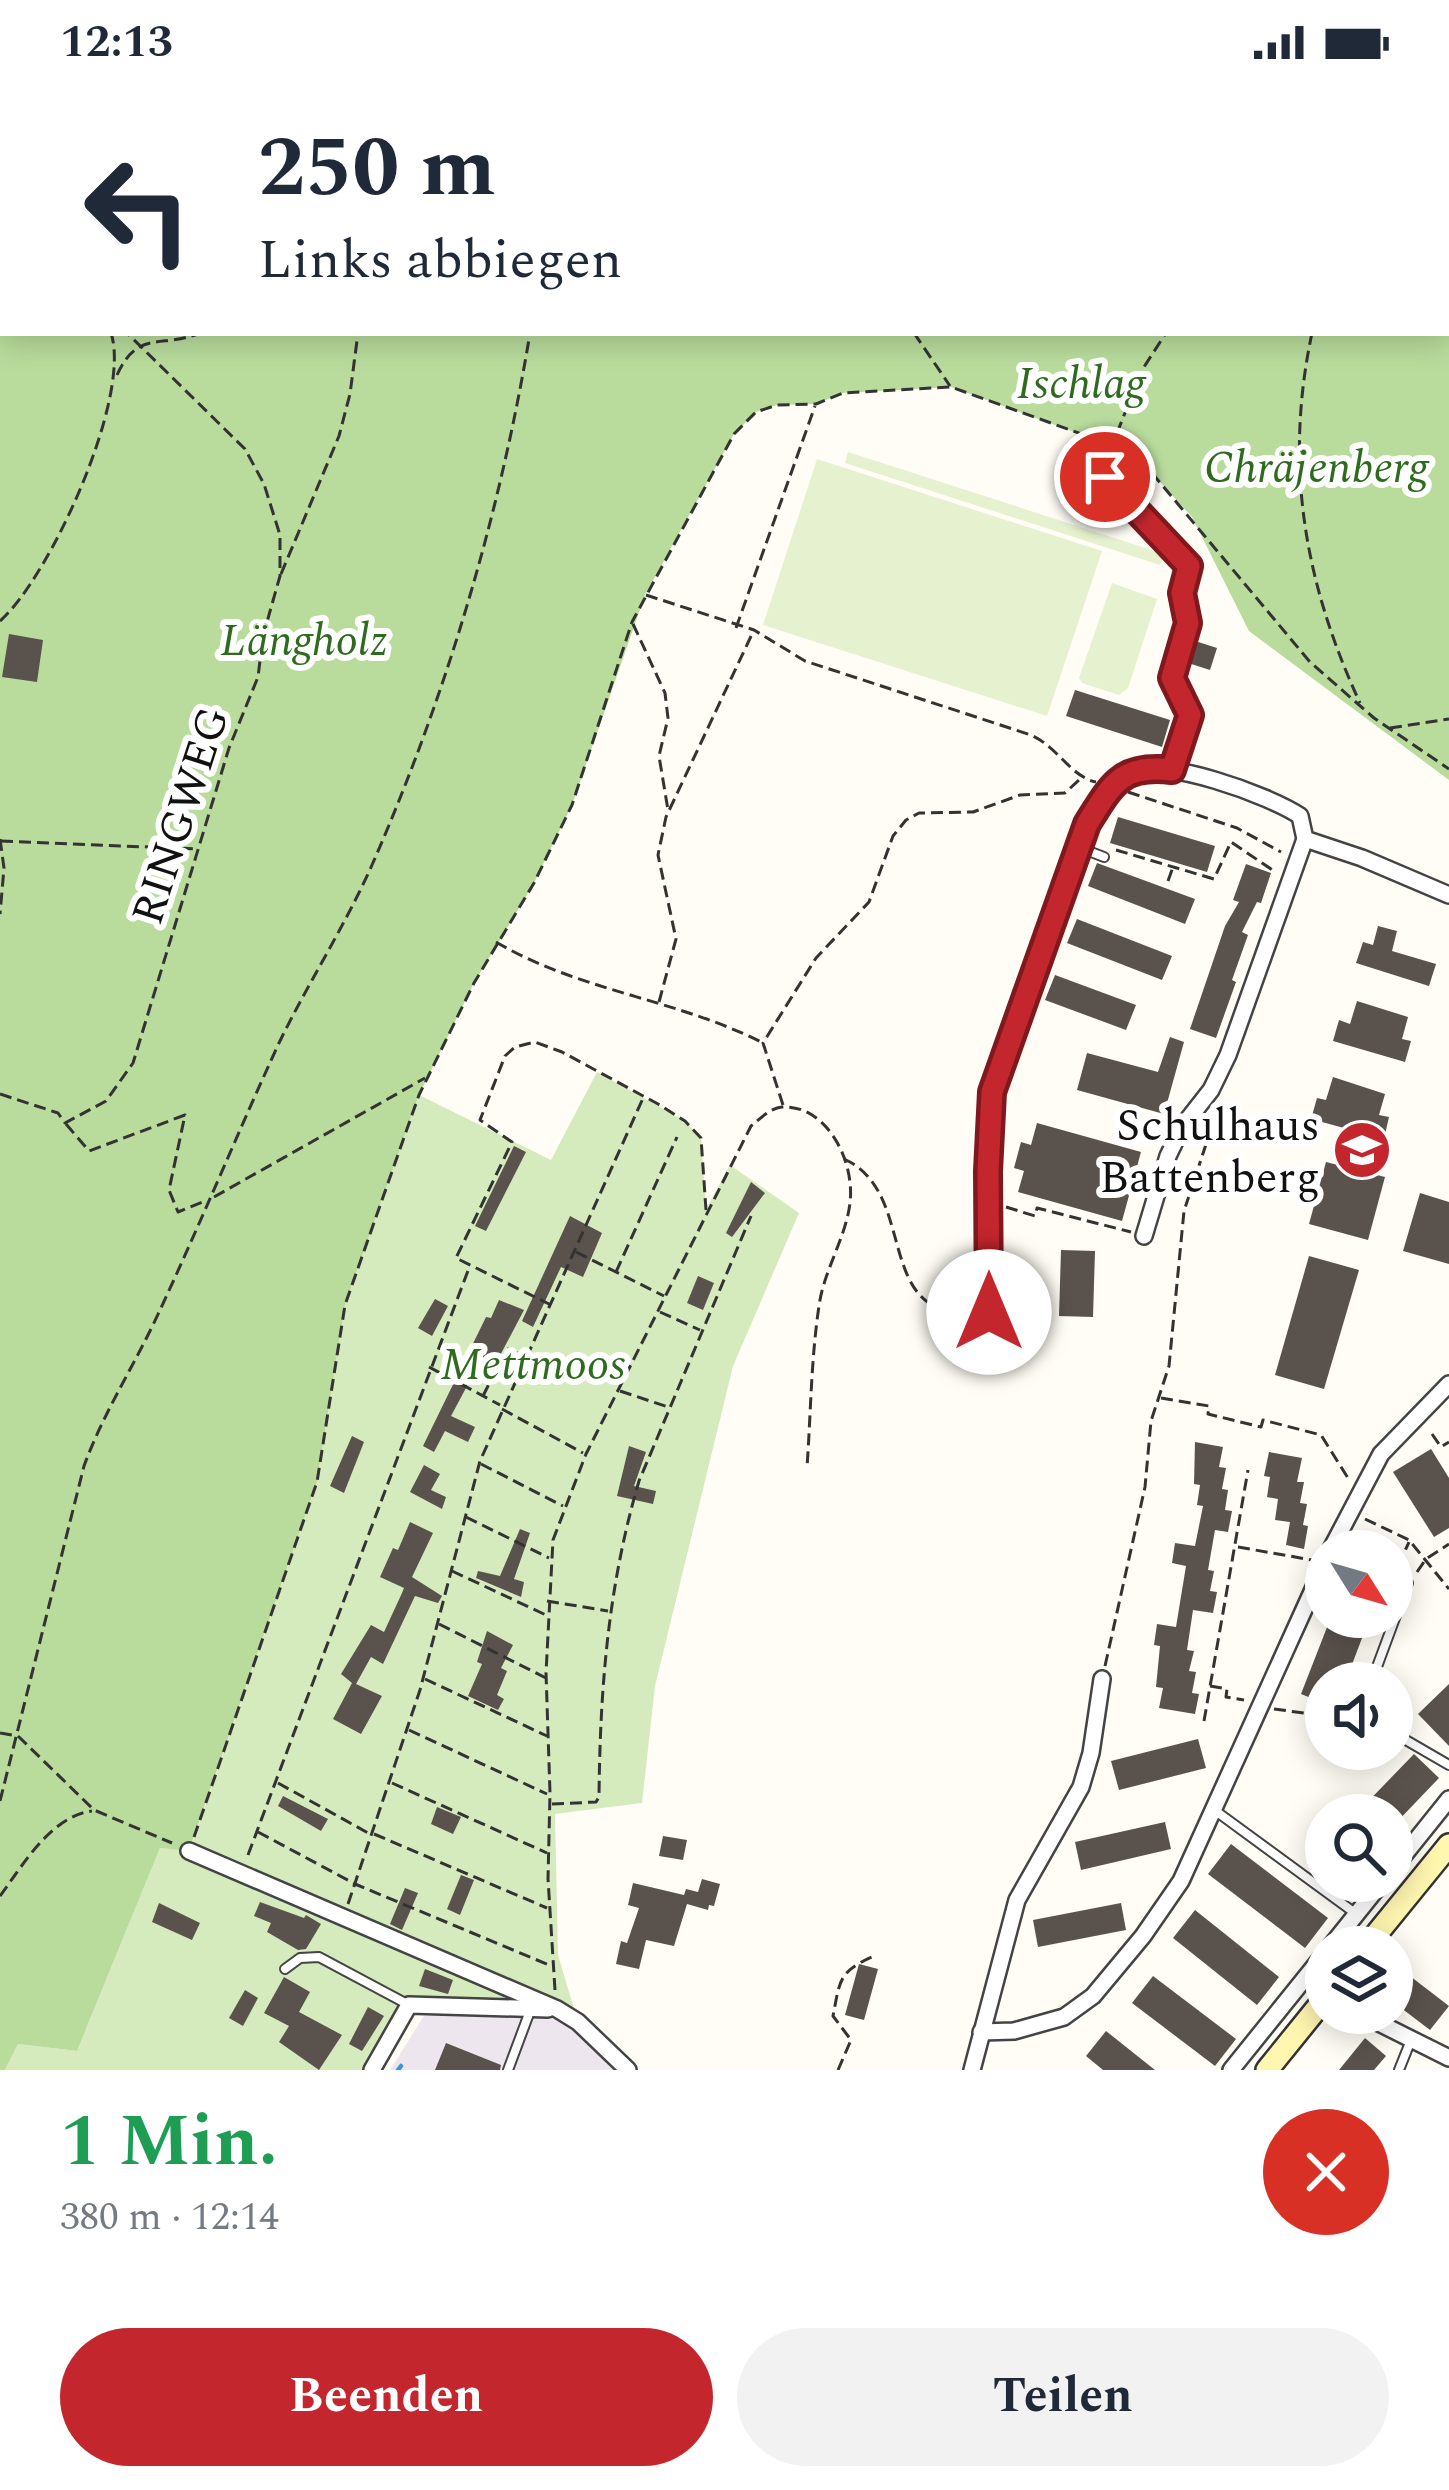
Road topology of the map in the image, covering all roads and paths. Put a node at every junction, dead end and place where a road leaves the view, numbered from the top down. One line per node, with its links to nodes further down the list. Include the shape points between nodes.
1 (111, 336): 10 (path)
2 (131, 336): 9 (path, RINGWEG)
3 (184, 336): 9 (path)
4 (358, 336): 14 (path, via 339,436)
5 (530, 336): 50 (path, via 466,607 426,729 371,867)
6 (916, 336): 11 (path)
7 (1164, 336): 13 (path)
8 (1312, 336): 20 (path, via 1297,456 1306,538 1321,609)
9 (140, 344): 10 (path); 14 (path, RINGWEG, via 245,449 280,535)
10 (116, 377): 16 (path, via 79,495 28,592)
11 (951, 387): 12 (path, via 843,393); 13 (path)
12 (816, 404): 15 (path, via 756,412 734,434); 18 (path)
13 (1110, 445): 20 (path, via 1152,473 1310,662); 23 (lane, via 1105,477 1189,566 1182,593 1188,623 1172,678 1190,715)
14 (280, 576): 31 (path, RINGWEG, via 258,677)
15 (645, 595): 17 (path); 18 (path)
16 (0, 621)
17 (632, 622): 27 (path, via 664,693 659,755); 39 (path, via 572,805)
18 (736, 628): 19 (path)
19 (754, 630): 25 (path, via 805,661 1031,735); 27 (path)
20 (1364, 709): 22 (path)
21 (1449, 719): 22 (path)
22 (1388, 729): 24 (path)
23 (1172, 770): 26 (street, via 1131,770); 28 (street, via 1283,804 1300,816)
24 (1449, 770)
25 (1080, 779): 26 (path); 41 (path, via 1065,794 1020,795 973,812 906,820 869,902 816,958)
26 (1111, 786): 30 (street); 33 (path, via 1237,828)
27 (669, 812): 40 (path, via 658,855 676,939)
28 (1305, 839): 33 (street); 37 (street)
29 (0, 840): 31 (path); 38 (path)
30 (1078, 847): 32 (lane); 51 (street, via 992,1092)
31 (199, 849): 47 (path, RINGWEG, via 133,1063 106,1101)
32 (1105, 853): 34 (path)
33 (1297, 861): 36 (street)
34 (1173, 867): 35 (path); 36 (path, via 1214,879 1232,842)
35 (1168, 881)
36 (1290, 882): 54 (street, via 1228,1055 1168,1156)
37 (1449, 895)
38 (0, 914)
39 (496, 942): 40 (path, via 549,970); 42 (path)
40 (659, 1002): 41 (path)
41 (763, 1043): 45 (path)
42 (427, 1077): 50 (path); 123 (path, via 345,1305 316,1482)
43 (0, 1094): 47 (path, via 58,1113)
44 (644, 1096): 52 (path, via 701,1138); 55 (path); 56 (path, via 535,1042 505,1056 480,1120 512,1142 456,1258)
45 (783, 1107): 49 (path, via 824,1125); 52 (path, via 751,1126)
46 (1217, 1111): 68 (path, via 1184,1211)
47 (65, 1123): 50 (path, via 89,1151 185,1115 169,1190 178,1212)
48 (677, 1138): 57 (path)
49 (844, 1158): 61 (path, via 880,1191 915,1294 941,1312); 75 (path, via 849,1210 820,1299)
50 (209, 1200): 107 (path, via 84,1466)
51 (988, 1201): 54 (path); 61 (street)
52 (706, 1211): 58 (path)
53 (751, 1216): 62 (path)
54 (1144, 1236)
55 (576, 1251): 57 (path); 59 (path)
56 (469, 1268): 59 (path); 64 (path)
57 (616, 1272): 58 (path)
58 (665, 1297): 60 (path)
59 (551, 1305): 63 (path)
60 (658, 1312): 62 (path); 66 (path)
61 (989, 1312)
62 (701, 1330): 70 (path)
63 (527, 1358): 67 (path, via 507,1348); 69 (path)
64 (429, 1367): 67 (path); 111 (path)
65 (1449, 1384): 81 (street, via 1381,1454)
66 (617, 1390): 70 (path); 73 (path)
67 (483, 1396): 69 (path)
68 (1159, 1397): 77 (path, via 1321,1435); 99 (path)
69 (501, 1407): 73 (path); 74 (path)
70 (669, 1407): 94 (path, via 627,1520)
71 (1432, 1434): 72 (path, via 1441,1448)
72 (1449, 1442)
73 (586, 1454): 78 (path)
74 (479, 1463): 78 (path); 80 (path)
75 (807, 1467)
76 (1248, 1470): 85 (path)
77 (1352, 1482)
78 (565, 1507): 88 (path)
79 (1358, 1515): 82 (path)
80 (464, 1516): 88 (path); 89 (path)
81 (1340, 1530)
82 (1389, 1530)
83 (1413, 1544): 87 (path)
84 (1449, 1544): 87 (path)
85 (1234, 1546): 86 (path); 100 (path)
86 (1305, 1558)
87 (1426, 1559): 90 (path); 91 (path)
88 (551, 1560): 93 (path)
89 (450, 1570): 95 (path); 96 (path)
90 (1413, 1576)
91 (1449, 1588)
92 (1305, 1595): 117 (street)
93 (547, 1601): 94 (path); 95 (path)
94 (609, 1611): 116 (path, via 599,1797)
95 (546, 1615): 98 (path)
96 (437, 1623): 97 (path); 98 (path)
97 (423, 1678): 105 (path); 108 (path)
98 (546, 1678): 108 (path)
99 (1102, 1679): 142 (street, via 1081,1787 1017,1900)
100 (1210, 1686): 101 (path); 104 (path)
101 (1252, 1702)
102 (1296, 1712): 103 (path)
103 (1305, 1713)
104 (1204, 1720)
105 (407, 1729): 112 (path); 113 (path)
106 (0, 1733): 107 (path)
107 (18, 1736): 115 (path); 118 (path)
108 (548, 1736): 113 (path)
109 (1413, 1745): 110 (lane)
110 (1449, 1766)
111 (275, 1781): 119 (path); 120 (path)
112 (390, 1782): 120 (path); 124 (path)
113 (550, 1796): 116 (path)
114 (1449, 1799): 121 (street)
115 (0, 1801)
116 (550, 1804): 124 (path)
117 (1213, 1809): 130 (lane); 142 (street, via 1180,1881 1094,1996 1064,2017)
118 (94, 1810): 123 (path); 127 (path, via 56,1826)
119 (256, 1831): 125 (path); 126 (path)
120 (371, 1834): 126 (path); 129 (path)
121 (1413, 1844)
122 (1449, 1845): 133 (main road)
123 (189, 1851): 125 (street)
124 (548, 1854): 129 (path)
125 (240, 1875): 131 (street)
126 (355, 1884): 131 (path); 135 (path)
127 (0, 1896)
128 (1366, 1902): 130 (street)
129 (549, 1908): 135 (path)
130 (1357, 1914): 132 (street)
131 (343, 1919): 140 (street)
132 (1347, 1926)
133 (1383, 1926)
134 (872, 1957): 149 (path, via 841,1976 833,2015 850,2040)
135 (552, 1966): 140 (path)
136 (285, 1969): 138 (lane, via 319,1957)
137 (1305, 1978): 151 (street)
138 (409, 2005): 139 (street); 146 (street)
139 (530, 2009): 140 (street); 147 (lane)
140 (557, 2009): 148 (street)
141 (1305, 2022): 152 (main road)
142 (981, 2032): 150 (street)
143 (1399, 2034): 144 (street)
144 (1411, 2040): 145 (street); 153 (lane)
145 (1449, 2057)
146 (372, 2070)
147 (508, 2070)
148 (628, 2070)
149 (838, 2070)
150 (972, 2070)
151 (1231, 2070)
152 (1267, 2070)
153 (1399, 2070)

